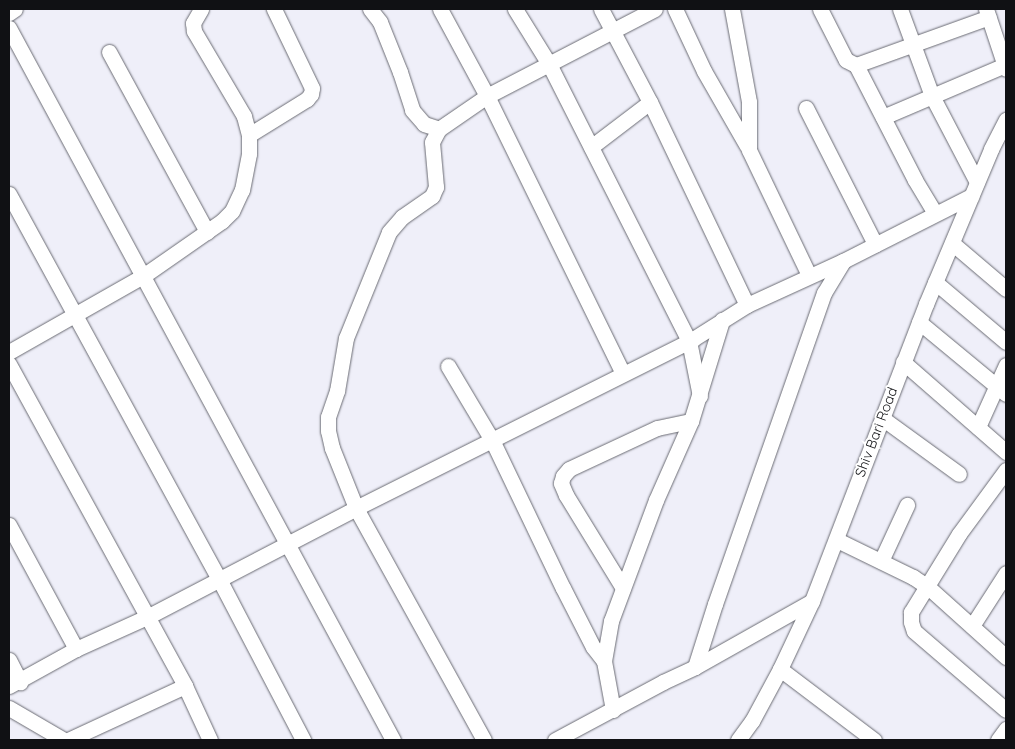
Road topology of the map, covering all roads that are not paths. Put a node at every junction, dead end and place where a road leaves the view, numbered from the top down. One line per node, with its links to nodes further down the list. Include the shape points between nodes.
1 (15, 9): 13 (street)
2 (201, 9): 29 (street, via 193,23 194,30 244,116)
3 (274, 9): 29 (street, via 312,94)
4 (370, 9): 28 (street, via 380,22 394,55 412,110 424,124)
5 (440, 9): 22 (street)
6 (515, 9): 19 (street)
7 (601, 9): 16 (street)
8 (655, 9): 16 (street)
9 (675, 9): 31 (street, via 704,70)
10 (732, 9): 31 (street, via 749,102)
11 (820, 9): 20 (street, via 846,60)
12 (900, 9): 17 (street)
13 (9, 13)
14 (987, 13): 17 (street); 21 (street)
15 (9, 28): 40 (street)
16 (613, 29): 19 (street); 24 (street)
17 (912, 44): 20 (street); 23 (street)
18 (109, 52): 35 (street)
19 (549, 64): 22 (street); 30 (street)
20 (856, 64): 26 (street)
21 (1006, 67): 23 (street)
22 (487, 96): 28 (street); 54 (street)
23 (932, 96): 26 (street); 32 (street)
24 (650, 102): 30 (street); 43 (street)
25 (806, 108): 37 (street)
26 (883, 117): 34 (street)
27 (1006, 120): 32 (street, Shiv Bari Road)
28 (439, 128): 65 (street, via 432,142 436,187 425,203 402,217 390,232 350,325 328,417 332,448)
29 (249, 135): 35 (street, via 250,154 238,200 222,221)
30 (590, 147): 47 (street)
31 (749, 150): 39 (street)
32 (974, 189): 34 (street); 36 (street, Shiv Bari Road)
33 (9, 194): 44 (street)
34 (935, 213): 37 (street)
35 (207, 232): 40 (street)
36 (952, 243): 41 (street, Shiv Bari Road); 42 (street)
37 (875, 244): 38 (street)
38 (843, 261): 39 (street); 81 (street, via 824,293)
39 (809, 275): 43 (street)
40 (143, 276): 44 (street); 68 (street)
41 (935, 282): 46 (street, Shiv Bari Road); 48 (street)
42 (1006, 289)
43 (747, 305): 45 (street)
44 (74, 315): 49 (street); 71 (street)
45 (722, 320): 47 (street); 56 (street)
46 (919, 322): 50 (street, Shiv Bari Road); 55 (street)
47 (689, 341): 54 (street); 56 (street)
48 (1006, 342)
49 (9, 352)
50 (903, 362): 57 (street, Shiv Bari Road); 59 (street)
51 (9, 364): 75 (street)
52 (1006, 365): 55 (street)
53 (448, 366): 60 (street)
54 (623, 374): 60 (street)
55 (1001, 389): 59 (street)
56 (700, 396): 58 (street)
57 (882, 418): 63 (street); 67 (street, Shiv Bari Road)
58 (691, 421): 73 (street, via 656,500); 73 (street, via 656,428 569,469 563,476 561,483 566,495)
59 (978, 427): 61 (street)
60 (492, 440): 65 (street); 80 (street, via 568,597 593,646)
61 (1006, 452)
62 (1006, 470): 72 (street, via 970,516)
63 (959, 474)
64 (907, 505): 69 (street)
65 (356, 508): 68 (street); 96 (street)
66 (9, 525): 77 (street)
67 (837, 540): 69 (street); 74 (street, Shiv Bari Road)
68 (289, 544): 71 (street); 95 (street)
69 (881, 561): 72 (street)
70 (1006, 573): 76 (street)
71 (219, 579): 75 (street); 94 (street)
72 (928, 587): 76 (street); 87 (street, via 912,612 914,631)
73 (623, 588): 80 (street, via 611,620)
74 (812, 601): 81 (street); 82 (street, Shiv Bari Road)
75 (147, 617): 77 (street); 84 (street)
76 (972, 626): 78 (street)
77 (76, 649): 83 (street)
78 (1006, 657)
79 (9, 660): 83 (street)
80 (604, 660): 86 (street)
81 (695, 667): 86 (street)
82 (780, 669): 90 (street, Shiv Bari Road); 97 (street)
83 (14, 684)
84 (185, 686): 92 (street); 93 (street)
85 (9, 708): 91 (street)
86 (613, 710): 89 (street)
87 (1006, 710)
88 (1006, 729): 98 (street)
89 (560, 739)
90 (741, 739)
91 (64, 740)
92 (68, 740)
93 (210, 740)
94 (303, 740)
95 (393, 740)
96 (484, 740)
97 (874, 740)
98 (998, 740)

